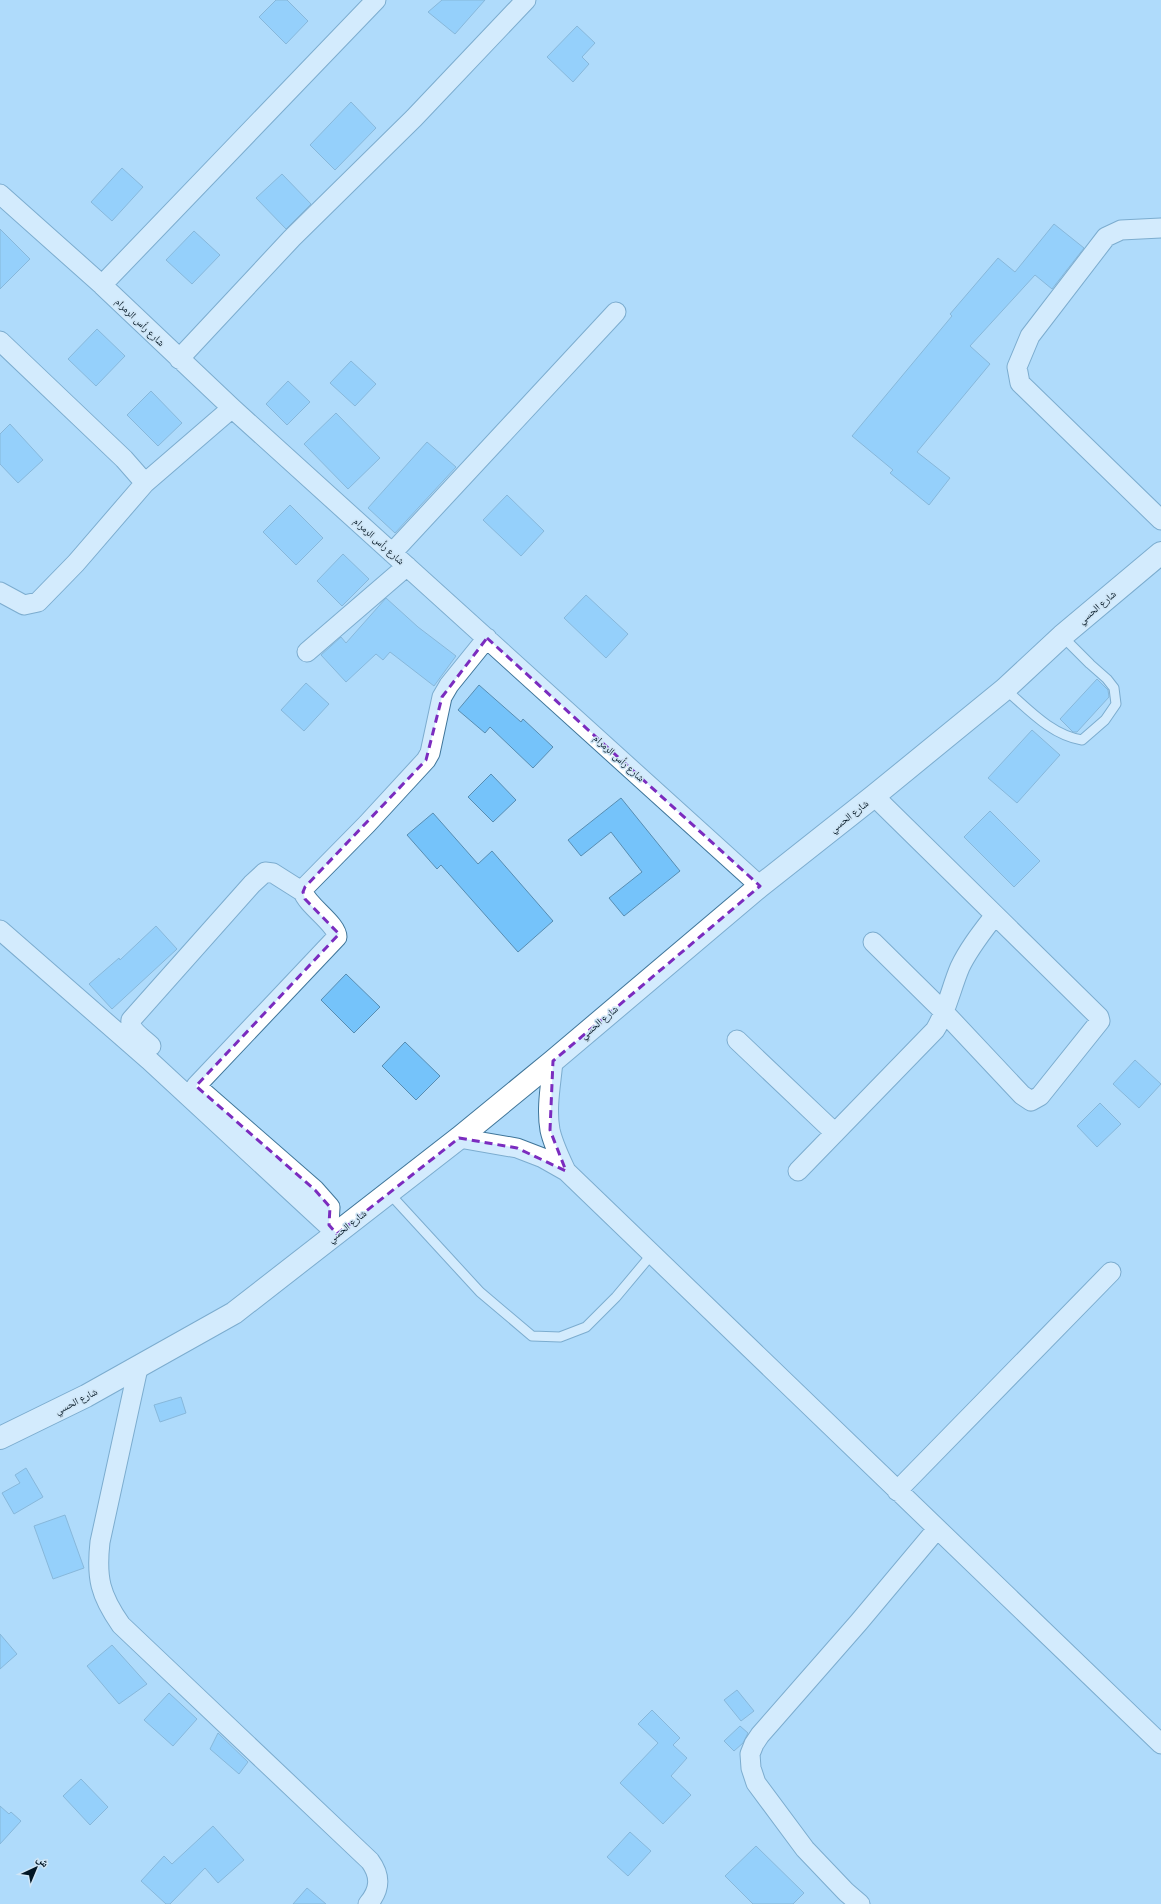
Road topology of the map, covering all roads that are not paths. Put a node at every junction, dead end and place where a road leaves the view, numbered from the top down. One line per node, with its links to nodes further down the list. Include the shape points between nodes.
1 (376, 0): 5 (street)
2 (526, 0): 8 (street, via 414,118 292,238)
3 (0, 194): 5 (street, شارع رأس الرمرام)
4 (1161, 228): 11 (street, via 1121,230 1106,237 1030,336 1017,367 1020,383)
5 (102, 285): 8 (street, شارع رأس الرمرام)
6 (616, 312): 12 (street)
7 (4, 351): 10 (street, via 124,459)
8 (179, 359): 9 (street, شارع رأس الرمرام)
9 (232, 408): 10 (street); 12 (street, شارع رأس الرمرام)
10 (145, 483): 15 (street, via 76,563 38,602 24,605)
11 (1161, 520)
12 (392, 553): 14 (street, شارع رأس الرمرام)
13 (1161, 553): 16 (street, شارع الحسي)
14 (407, 566): 17 (street, شارع رأس الرمرام); 18 (street)
15 (0, 592)
16 (1062, 636): 19 (street, شارع الحسي); 19 (lane, via 1114,688 1116,704 1105,720 1082,740 1070,738 1048,727)
17 (487, 638): 21 (street, شارع رأس الرمرام); 22 (street, via 442,697 430,753 426,760)
18 (307, 652)
19 (1005, 689): 20 (street, شارع الحسي)
20 (874, 796): 21 (street, شارع الحسي); 23 (street)
21 (760, 886): 29 (street, شارع الحسي)
22 (303, 892): 28 (street, via 273,872 265,872 252,884 131,1020 133,1029); 30 (street, via 337,937)
23 (994, 915): 26 (street, via 976,939 961,966); 26 (street, via 1098,1017 1098,1025 1040,1096 1031,1101 1022,1095)
24 (0, 930): 28 (street)
25 (873, 942): 26 (street)
26 (944, 1012): 31 (street, via 936,1030)
27 (737, 1040): 31 (street)
28 (153, 1056): 30 (street); 36 (street)
29 (553, 1061): 32 (street, شارع الحسي); 33 (street, via 549,1106 550,1130)
30 (196, 1086): 36 (street, via 315,1190 330,1207)
31 (835, 1133): 34 (street)
32 (459, 1138): 33 (street, via 517,1148); 35 (street, شارع الحسي)
33 (566, 1171): 37 (street)
34 (798, 1171)
35 (388, 1193): 36 (street, شارع الحسي); 37 (lane, via 480,1292 532,1336 560,1337 586,1327 616,1297)
36 (333, 1229): 39 (street, شارع الحسي, via 234,1312)
37 (652, 1254): 41 (street)
38 (1111, 1272): 41 (street)
39 (138, 1368): 40 (street, شارع الحسي); 44 (street, via 100,1542 100,1586 108,1607 126,1630 370,1861 375,1867 378,1882 374,1897)
40 (0, 1438)
41 (898, 1491): 42 (street)
42 (937, 1529): 43 (street); 45 (street, via 760,1735 750,1754 756,1783 805,1850)
43 (1161, 1744)
44 (368, 1904)
45 (860, 1904)

